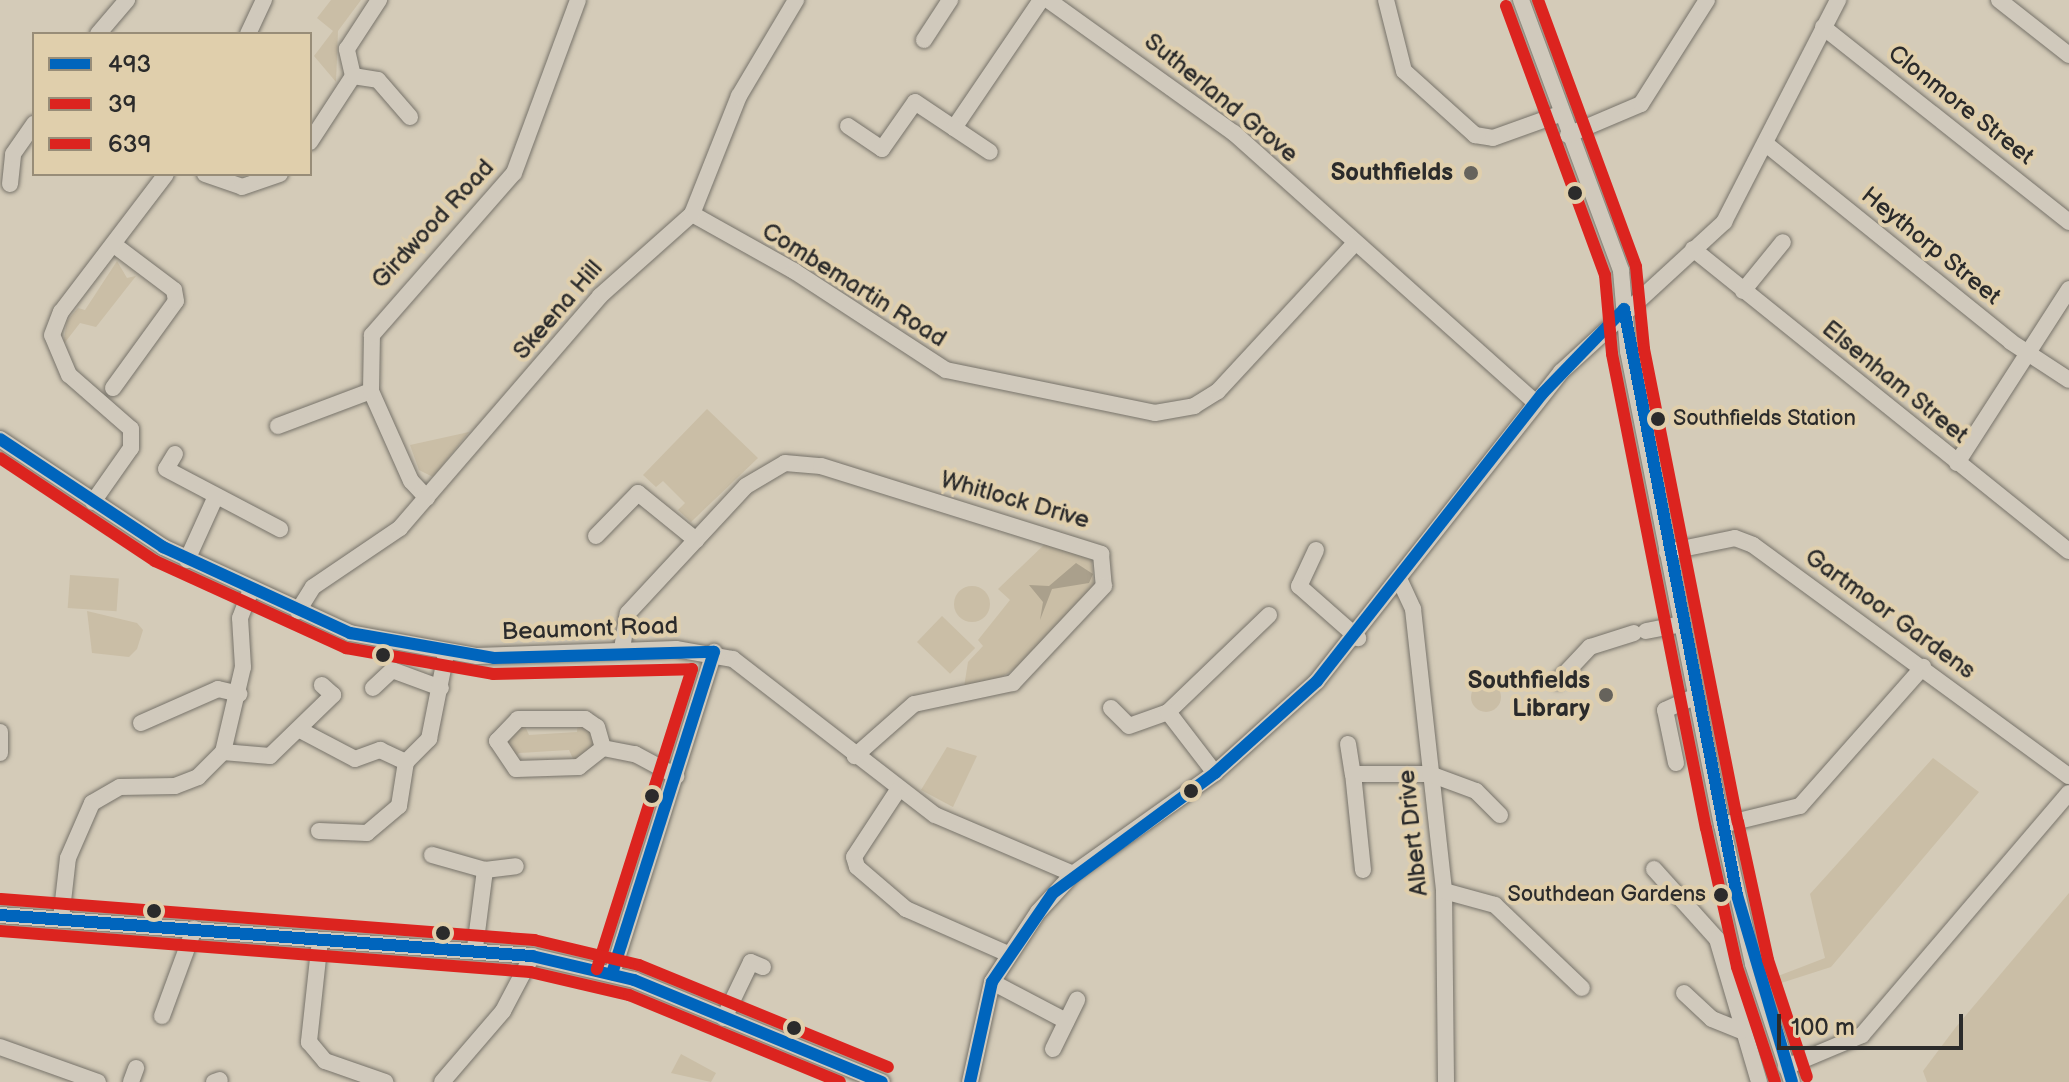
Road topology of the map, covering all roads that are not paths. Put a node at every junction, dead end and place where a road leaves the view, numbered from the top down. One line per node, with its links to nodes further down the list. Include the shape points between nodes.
1 (127, 0): 15 (street)
2 (264, 0): 16 (street)
3 (379, 0): 19 (street, via 347,49)
4 (578, 0): 45 (street, Girdwood Road, via 517,169 382,315 367,352)
5 (796, 0): 33 (street, Skeena Hill, via 739,96)
6 (950, 0): 17 (street)
7 (1041, 0): 24 (street)
8 (1048, 0): 36 (street, Sutherland Grove, via 1234,133)
9 (1386, 0): 20 (street, via 1404,71 1475,135 1493,138)
10 (1521, 0): 20 (street)
11 (1707, 0): 25 (street, via 1641,104)
12 (1838, 0): 14 (street)
13 (1999, 0): 18 (street)
14 (1823, 27): 27 (street); 34 (street, Clonmore Street)
15 (100, 32)
16 (249, 32)
17 (924, 40)
18 (2069, 55)
19 (353, 76): 21 (street, via 378,80); 26 (street)
20 (1560, 114): 25 (street)
21 (410, 117)
22 (848, 126): 24 (street, via 882,149 909,98)
23 (32, 127): 32 (street, via 13,154)
24 (954, 128): 28 (street)
25 (1568, 135): 41 (street, via 1621,271)
26 (312, 139)
27 (1766, 144): 38 (street, via 1733,210); 42 (street, Heythorp Street)
28 (990, 152)
29 (164, 176): 37 (street)
30 (211, 176): 31 (street, via 242,187)
31 (274, 176)
32 (10, 184)
33 (692, 214): 36 (street, Combemartin Road, via 946,370 1155,413 1194,406 1218,391); 52 (street, Skeena Hill, via 600,296)
34 (2069, 222)
35 (1783, 242): 40 (street)
36 (1355, 243): 46 (street, Sutherland Grove)
37 (113, 244): 44 (street, via 174,290 176,301); 53 (street, via 52,335 69,375 131,429 131,448)
38 (1693, 249): 40 (street, Elsenham Street); 41 (street)
39 (2069, 289): 42 (street)
40 (1743, 291): 50 (street, Elsenham Street)
41 (1624, 309): 46 (street); 59 (street)
42 (2027, 353): 43 (street, Heythorp Street); 50 (street)
43 (2069, 380)
44 (113, 388)
45 (371, 391): 47 (street); 52 (street, Girdwood Road, via 411,481)
46 (1536, 403): 61 (street)
47 (278, 426)
48 (0, 439): 53 (street, Beaumont Road)
49 (175, 454): 51 (street, via 166,469)
50 (1957, 463): 58 (street, Elsenham Street)
51 (216, 496): 54 (street); 60 (street)
52 (427, 498): 63 (street, Skeena Hill, via 368,555 313,587)
53 (93, 502): 60 (street, Beaumont Road)
54 (280, 529)
55 (596, 536): 56 (street, via 638,493)
56 (696, 540): 67 (street, Whitlock Drive, via 628,613); 86 (street, Whitlock Drive, via 758,477 803,463 1101,554 1104,586 1013,683 914,704)
57 (1316, 550): 66 (street, via 1299,586)
58 (2069, 551)
59 (1667, 552): 65 (street); 70 (street, Gartmoor Gardens, via 1743,540)
60 (187, 560): 62 (street, Beaumont Road)
61 (1401, 583): 66 (street); 91 (street, Albert Drive, via 1413,609)
62 (251, 589): 63 (street, Beaumont Road); 75 (street, via 240,618)
63 (298, 611): 69 (street, Beaumont Road, via 350,633)
64 (1269, 615): 78 (street)
65 (1681, 624): 71 (street, via 1590,647); 76 (street)
66 (1358, 638): 89 (street)
67 (622, 649): 68 (street, Beaumont Road); 69 (street, Beaumont Road)
68 (714, 652): 86 (street, Beaumont Road, via 752,669); 92 (street)
69 (446, 654): 74 (street)
70 (1923, 667): 93 (street, Gartmoor Gardens); 97 (street, via 1800,806)
71 (1558, 681)
72 (322, 685): 80 (street, via 333,695)
73 (373, 688): 74 (street, via 392,670)
74 (441, 688): 87 (street, via 429,739)
75 (239, 694): 79 (street, via 218,689); 84 (street)
76 (1696, 696): 88 (street, via 1665,710); 97 (street)
77 (1111, 708): 78 (street, via 1129,726)
78 (1168, 712): 89 (street)
79 (141, 723)
80 (300, 730): 84 (street, via 258,760); 87 (street, via 355,759 380,750)
81 (0, 732): 85 (street)
82 (1348, 744): 90 (street)
83 (603, 748): 83 (street, via 579,767 527,770 506,762 497,741 511,721 576,717 597,727); 92 (street, via 635,754)
84 (223, 752): 107 (street, via 198,777 175,786 120,787 92,803 68,858)
85 (0, 753)
86 (855, 756): 94 (street, Beaumont Road)
87 (406, 762): 98 (street, via 399,806 378,828 348,836)
88 (1676, 763)
89 (1215, 773): 104 (street)
90 (1353, 774): 91 (street); 103 (street)
91 (1430, 774): 96 (street, via 1476,791); 105 (street, Albert Drive)
92 (676, 776): 114 (street)
93 (2069, 776)
94 (898, 790): 104 (street, Beaumont Road, via 943,819); 111 (street, via 854,857 857,867 906,909)
95 (2069, 793): 125 (street, via 1862,1035)
96 (1500, 815)
97 (1722, 825): 125 (street)
98 (319, 831)
99 (432, 855): 102 (street)
100 (516, 866): 102 (street)
101 (1654, 869): 122 (street, via 1717,939)
102 (485, 870): 110 (street)
103 (1363, 870)
104 (1073, 874): 111 (street)
105 (1444, 891): 116 (street, via 1495,905); 131 (street, Albert Drive)
106 (0, 915): 107 (street)
107 (61, 919): 108 (street)
108 (194, 929): 109 (street); 119 (street)
109 (320, 940): 110 (street); 127 (street, via 309,1042 325,1061)
110 (475, 948): 112 (street)
111 (1008, 954): 115 (street)
112 (532, 956): 114 (street); 128 (street, via 503,1011)
113 (763, 967): 120 (street, via 751,962)
114 (612, 974): 120 (street)
115 (992, 982): 121 (street); 130 (street)
116 (1582, 988)
117 (1684, 993): 122 (street, via 1712,1019)
118 (1077, 1000): 121 (street)
119 (162, 1016)
120 (724, 1018): 129 (street)
121 (1066, 1021): 124 (street)
122 (1742, 1031): 132 (street)
123 (0, 1047): 126 (street)
124 (1053, 1049)
125 (1789, 1078)
126 (98, 1082)
127 (385, 1082)
128 (442, 1082)
129 (882, 1082)
130 (970, 1082)
131 (1446, 1082)
132 (1759, 1082)

